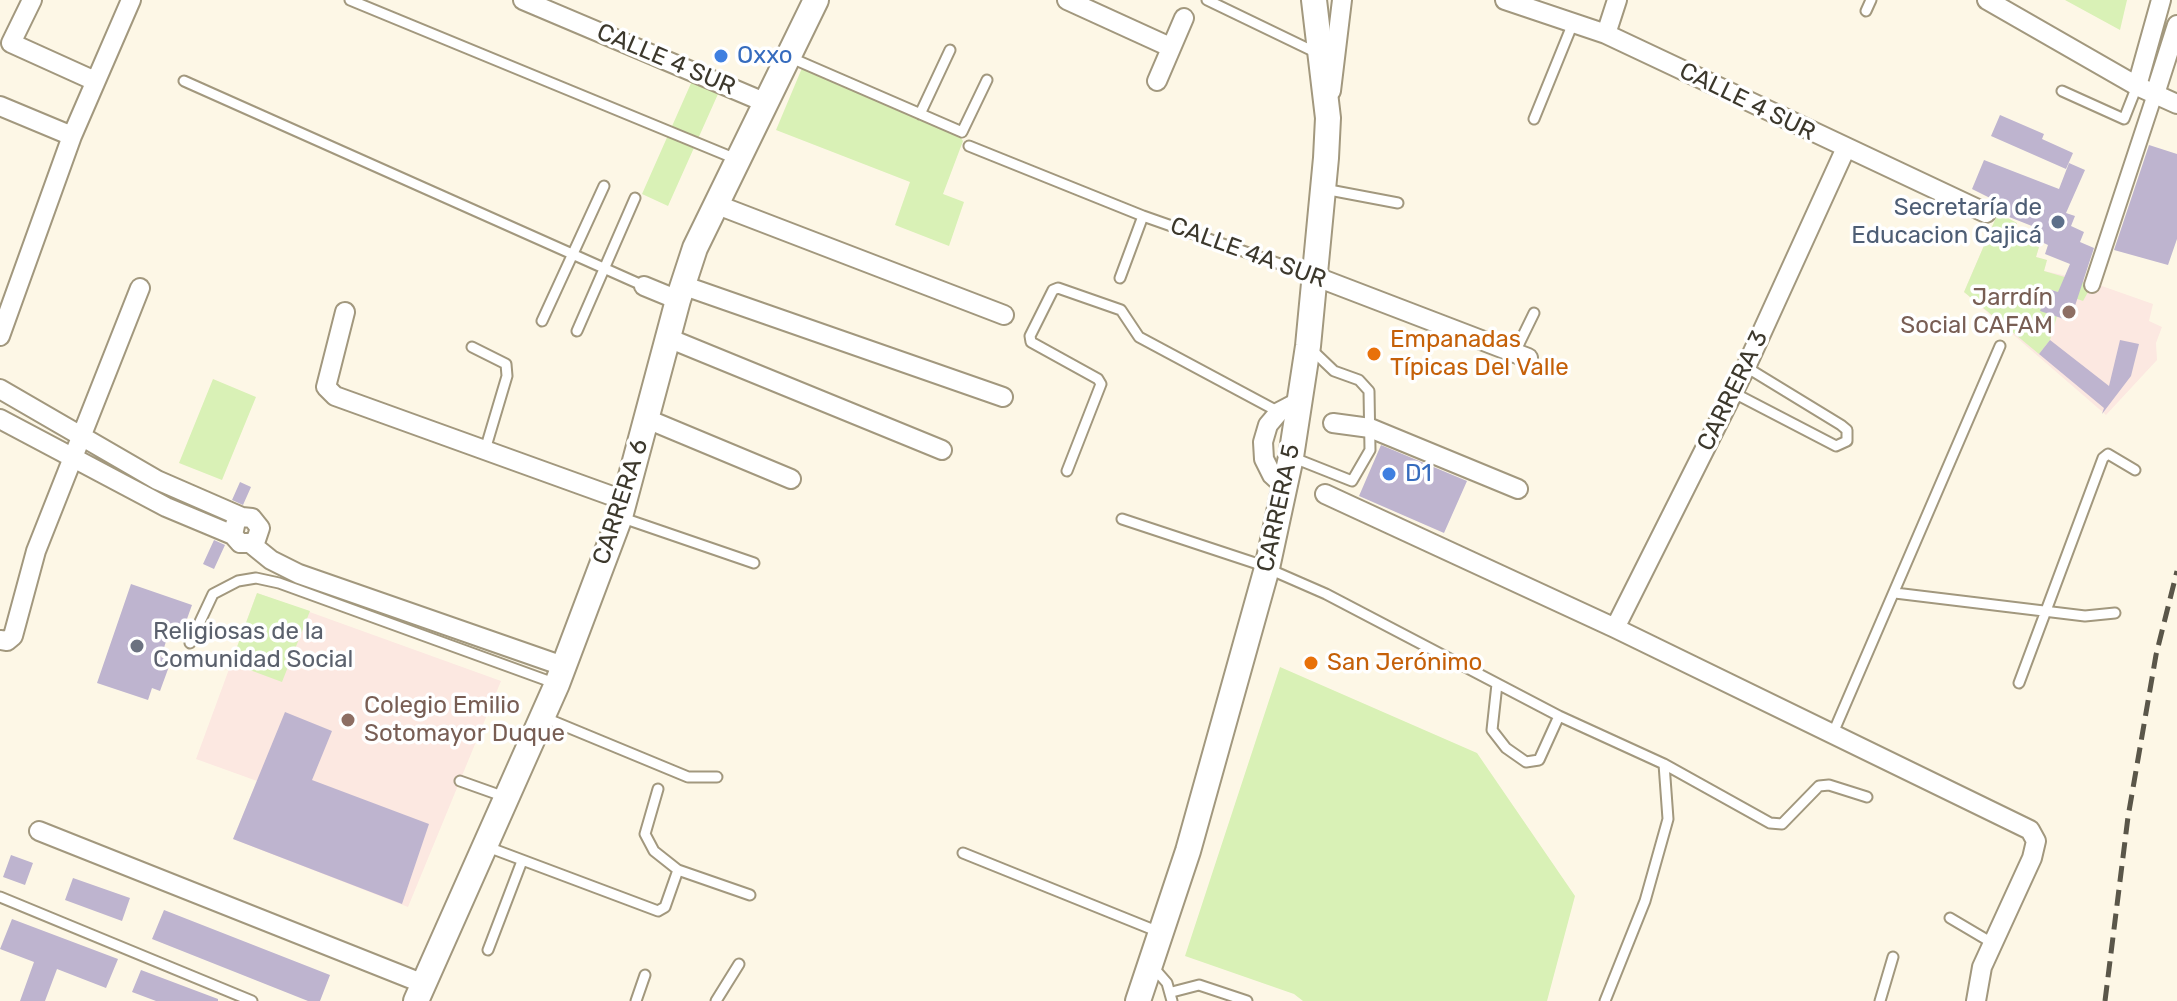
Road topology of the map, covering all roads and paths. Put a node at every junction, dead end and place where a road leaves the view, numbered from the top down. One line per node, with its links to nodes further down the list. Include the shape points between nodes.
1 (32, 0): 25 (street, via 11,43)
2 (131, 0): 25 (street)
3 (350, 0): 40 (lane)
4 (523, 0): 31 (street, CALLE 4 SUR)
5 (816, 0): 23 (main road, CARRERA 6)
6 (1067, 0): 20 (street)
7 (1207, 0): 22 (lane)
8 (1314, 0): 22 (main road)
9 (1342, 0): 35 (street, CARRERA 5)
10 (1505, 0): 17 (street, CALLE 4 SUR)
11 (1617, 0): 19 (street)
12 (1871, 0): 15 (lane)
13 (1987, 0): 28 (street)
14 (2161, 0): 28 (street)
15 (1866, 11)
16 (1184, 18): 20 (street)
17 (1573, 23): 19 (street, CALLE 4 SUR); 36 (lane)
18 (2177, 25): 30 (street)
19 (1606, 34): 39 (street, CALLE 4 SUR)
20 (1170, 47): 27 (street)
21 (950, 50): 34 (lane)
22 (1322, 55): 35 (main road)
23 (786, 56): 31 (main road, CARRERA 6); 34 (lane)
24 (987, 80): 34 (lane, via 962,132)
25 (95, 81): 37 (street)
26 (184, 81): 48 (lane)
27 (1157, 81)
28 (2137, 86): 29 (lane, via 2124,119); 30 (street)
29 (2062, 91)
30 (2155, 94): 32 (street); 52 (street)
31 (764, 102): 40 (main road, CARRERA 6)
32 (2177, 104)
33 (0, 106): 37 (street)
34 (920, 114)
35 (1328, 118): 42 (main road, CARRERA 5)
36 (1534, 119)
37 (72, 136): 61 (street)
38 (969, 146): 47 (lane, CALLE 4A SUR)
39 (1845, 150): 46 (street, CALLE 4 SUR); 67 (street, CARRERA 3)
40 (736, 159): 45 (main road, CARRERA 6)
41 (604, 186): 48 (lane)
42 (1324, 189): 44 (lane); 50 (main road, CARRERA 5)
43 (635, 198): 49 (lane)
44 (1398, 203)
45 (715, 204): 55 (main road, CARRERA 6); 58 (street)
46 (1986, 213)
47 (1143, 216): 50 (lane, CALLE 4A SUR); 51 (lane)
48 (570, 254): 49 (lane); 59 (lane)
49 (604, 269): 53 (lane); 60 (lane)
50 (1314, 276): 63 (main road, CARRERA 5); 66 (street, CALLE 4A SUR)
51 (1120, 278)
52 (2092, 285)
53 (644, 286): 55 (street)
54 (140, 288): 76 (street)
55 (680, 293): 62 (main road, CARRERA 6); 70 (street)
56 (345, 312): 77 (street, via 326,387 335,396)
57 (1534, 313): 66 (lane)
58 (1004, 315)
59 (542, 321)
60 (577, 331)
61 (0, 336)
62 (668, 338): 73 (main road, CARRERA 6); 78 (street)
63 (1308, 346): 71 (main road, CARRERA 5); 75 (lane, via 1334,371 1359,380 1369,391)
64 (2000, 346): 97 (lane)
65 (472, 347): 77 (lane, via 506,364)
66 (1522, 355)
67 (1746, 367): 68 (street, CARRERA 3); 68 (lane, via 1841,425 1847,441 1836,446)
68 (1734, 393): 100 (street, CARRERA 3)
69 (2, 397): 76 (street)
70 (1003, 397)
71 (1289, 406): 80 (main road, CARRERA 5); 83 (lane, via 1139,337 1121,310 1058,288 1031,342 1101,384); 85 (street, via 1268,425 1264,451 1272,475)
72 (0, 419): 79 (street)
73 (647, 419): 84 (street); 89 (main road, CARRERA 6)
74 (1333, 423): 75 (street)
75 (1370, 428): 80 (lane, via 1370,450 1352,481); 86 (street)
76 (82, 436): 79 (street); 81 (street)
77 (485, 450): 89 (street)
78 (942, 450)
79 (75, 457): 81 (street); 101 (street, via 36,551 13,636)
80 (1291, 457): 85 (main road, CARRERA 5)
81 (118, 470): 88 (street); 90 (street)
82 (2135, 470): 98 (lane, via 2108,454 2103,458)
83 (1067, 471)
84 (791, 479)
85 (1285, 487): 96 (main road, CARRERA 5)
86 (1518, 489)
87 (1325, 494): 100 (street)
88 (200, 499): 90 (street); 91 (street)
89 (623, 509): 95 (lane); 103 (main road, CARRERA 6)
90 (191, 517): 93 (street)
91 (242, 517): 93 (street); 94 (street, via 252,518 260,528)
92 (1122, 519): 96 (lane)
93 (233, 535): 94 (street, via 240,543)
94 (250, 543): 103 (street, via 299,574)
95 (754, 563)
96 (1267, 568): 105 (lane); 123 (main road, CARRERA 5)
97 (1895, 593): 98 (lane); 108 (lane)
98 (2043, 611): 99 (lane); 104 (lane)
99 (2115, 613)
100 (1615, 628): 108 (street)
101 (0, 640)
102 (190, 643): 103 (lane, via 213,594 256,578)
103 (560, 675): 107 (main road, CARRERA 6)
104 (2019, 683)
105 (1497, 684): 106 (lane); 106 (lane, via 1492,730 1526,762 1539,760)
106 (1559, 716): 109 (lane)
107 (543, 717): 110 (lane, via 688,777); 114 (main road, CARRERA 6)
108 (1833, 733): 124 (street, via 2030,830 2036,841 2032,858)
109 (1664, 764): 113 (lane, via 1770,823 1782,824 1819,786); 137 (lane, via 1668,819 1645,901)
110 (717, 777)
111 (460, 781): 114 (lane)
112 (658, 789): 119 (lane, via 645,834 654,851)
113 (1867, 797)
114 (507, 798): 116 (main road, CARRERA 6)
115 (39, 831): 130 (street)
116 (485, 846): 118 (lane); 130 (main road, CARRERA 6)
117 (963, 853): 123 (lane)
118 (522, 861): 119 (lane, via 658,911 665,907); 125 (lane)
119 (678, 870): 120 (lane)
120 (750, 895)
121 (0, 897): 132 (lane)
122 (1950, 918): 124 (lane)
123 (1163, 933): 128 (main road, CARRERA 5)
124 (1994, 944): 139 (street, via 1982,967)
125 (488, 950)
126 (1893, 957): 138 (lane)
127 (739, 964): 134 (lane)
128 (1152, 966): 131 (lane); 135 (main road, CARRERA 5)
129 (645, 975): 133 (lane)
130 (420, 992)
131 (1172, 997): 136 (lane, via 1199,985)
132 (252, 1001)
133 (636, 1001)
134 (716, 1001)
135 (1138, 1001)
136 (1247, 1001)
137 (1605, 1001)
138 (1880, 1001)
139 (1976, 1001)

